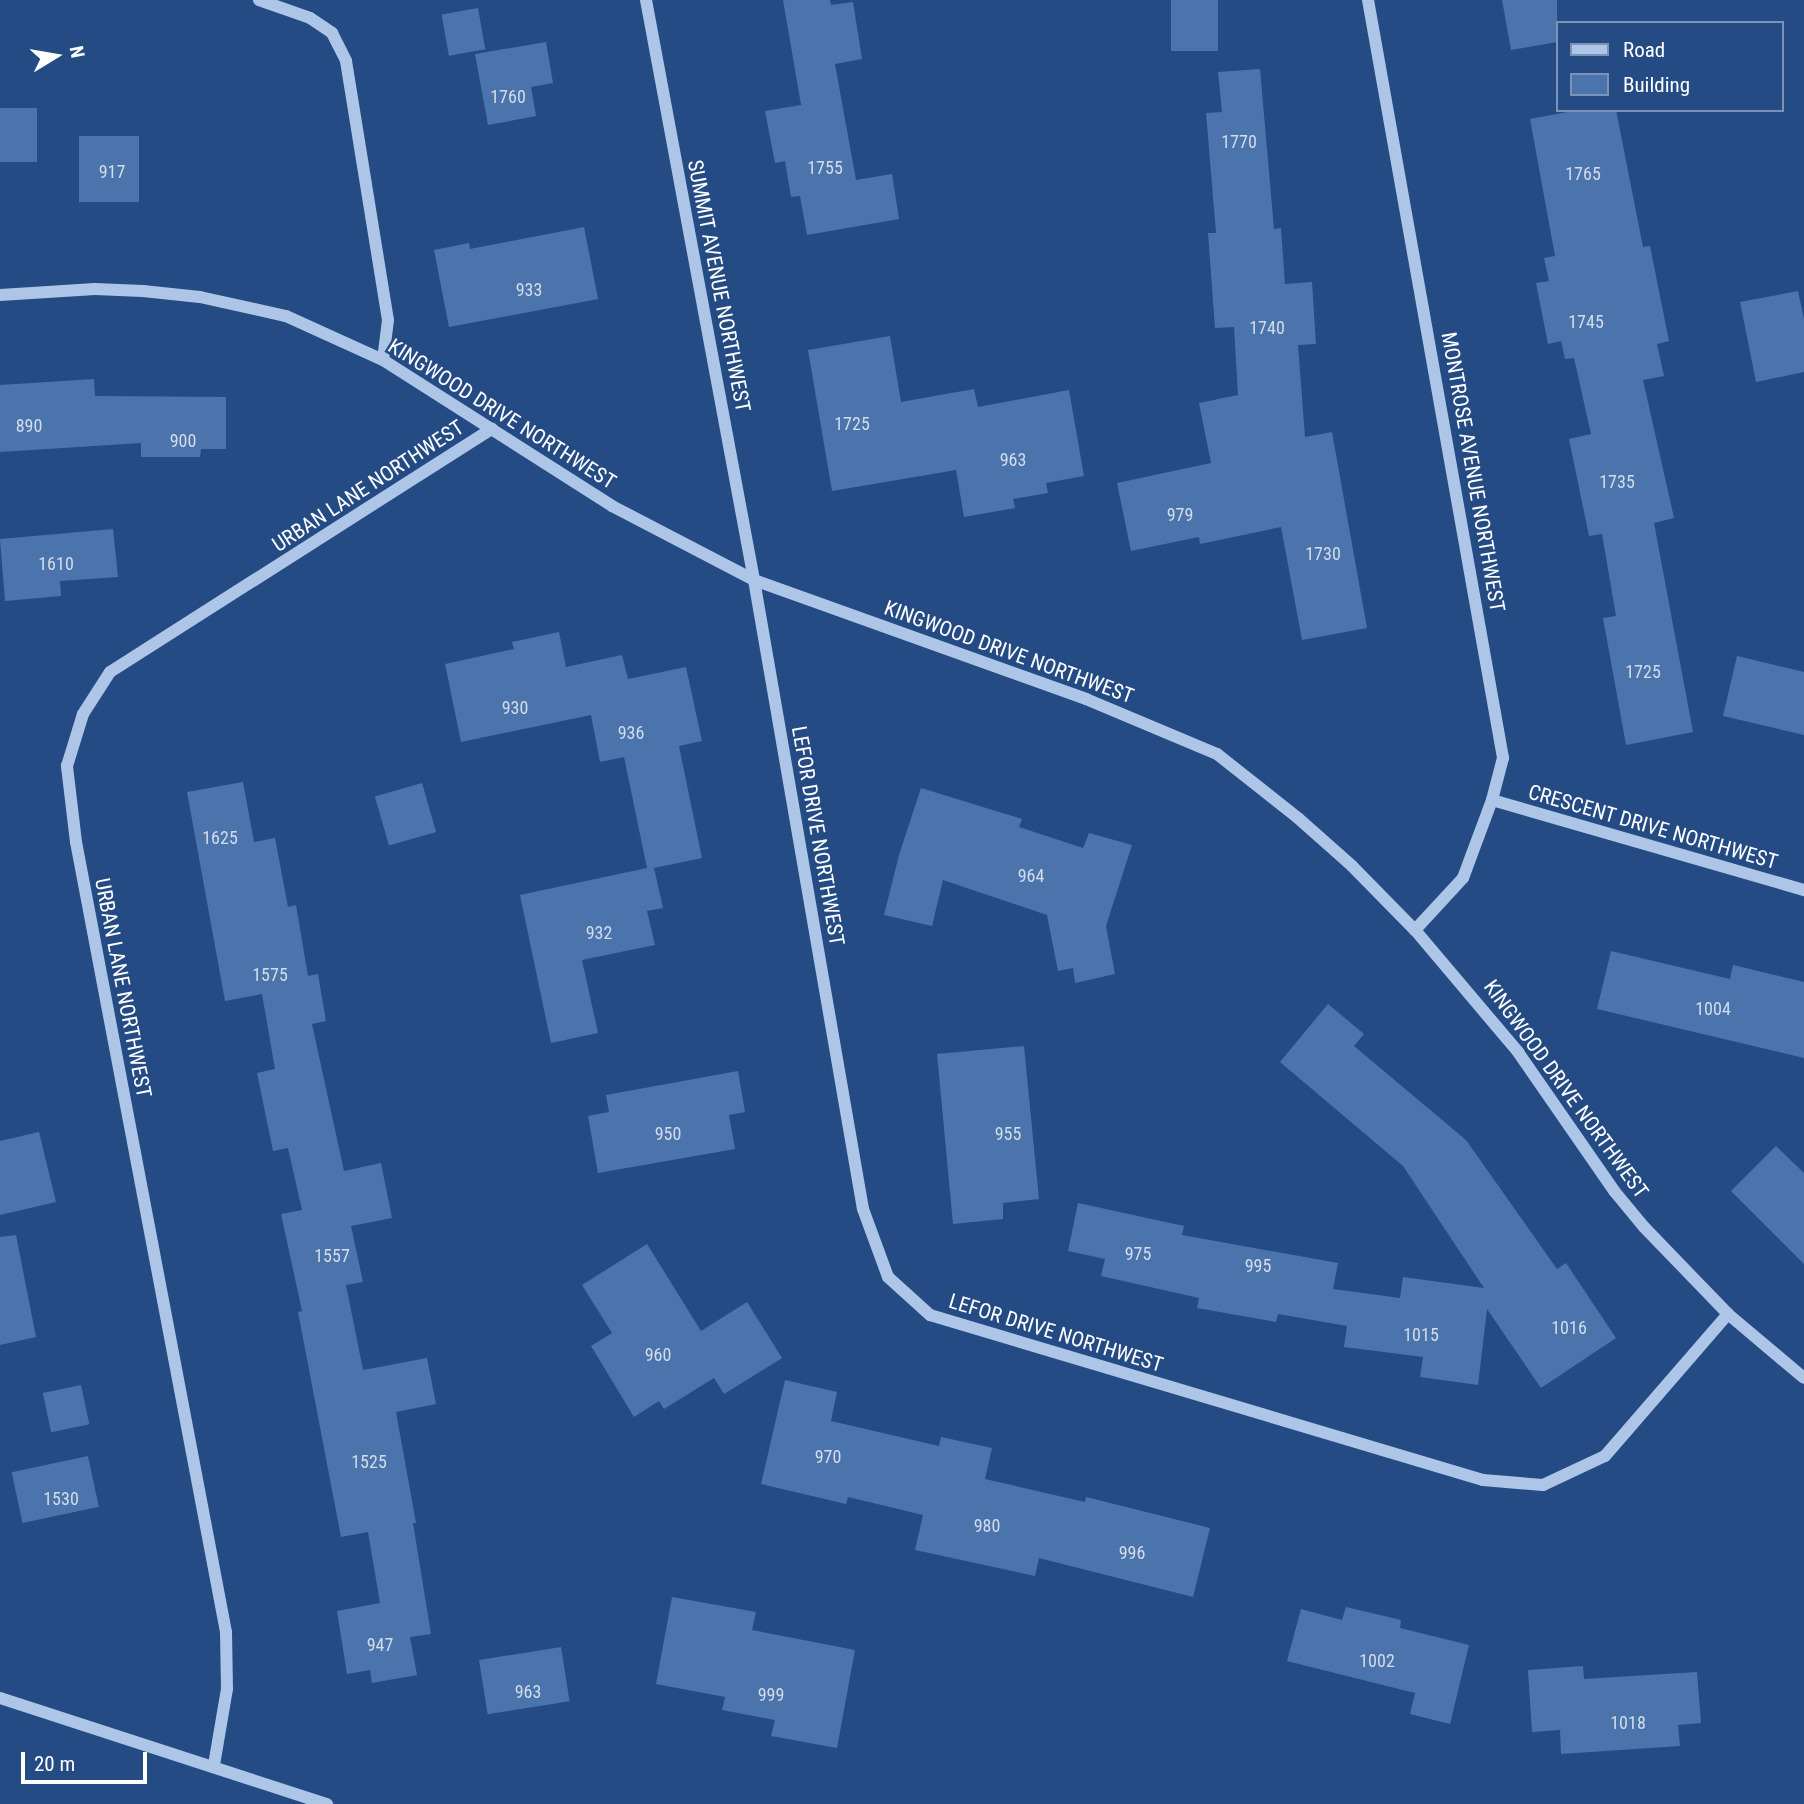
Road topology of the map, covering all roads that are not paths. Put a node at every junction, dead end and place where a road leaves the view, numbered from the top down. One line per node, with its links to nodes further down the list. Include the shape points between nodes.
1 (259, 0): 5 (street, via 310,18 332,33 346,61 388,320)
2 (646, 0): 7 (street, SUMMIT AVENUE NORTHWEST)
3 (1368, 0): 8 (street, MONTROSE AVENUE NORTHWEST, via 1498,717 1503,758)
4 (0, 295): 5 (street, KINGWOOD DRIVE NORTHWEST, via 95,289 200,297 286,316)
5 (383, 360): 6 (street, KINGWOOD DRIVE NORTHWEST)
6 (492, 429): 7 (street, KINGWOOD DRIVE NORTHWEST, via 612,506); 14 (street, URBAN LANE NORTHWEST, via 110,672 83,714 67,766 78,856 226,1632 227,1689)
7 (754, 580): 10 (street, KINGWOOD DRIVE NORTHWEST, via 1086,699 1217,754 1316,834); 11 (street, LEFOR DRIVE NORTHWEST, via 863,1209 888,1277 930,1315 1483,1480 1543,1485 1605,1456)
8 (1492, 800): 9 (street, CRESCENT DRIVE NORTHWEST); 10 (street, MONTROSE AVENUE NORTHWEST, via 1463,878)
9 (1804, 890)
10 (1415, 930): 11 (street, KINGWOOD DRIVE NORTHWEST, via 1518,1052 1630,1209)
11 (1728, 1314): 12 (street, KINGWOOD DRIVE NORTHWEST)
12 (1804, 1378)
13 (0, 1698): 14 (street)
14 (214, 1765): 15 (street)
15 (327, 1804)

